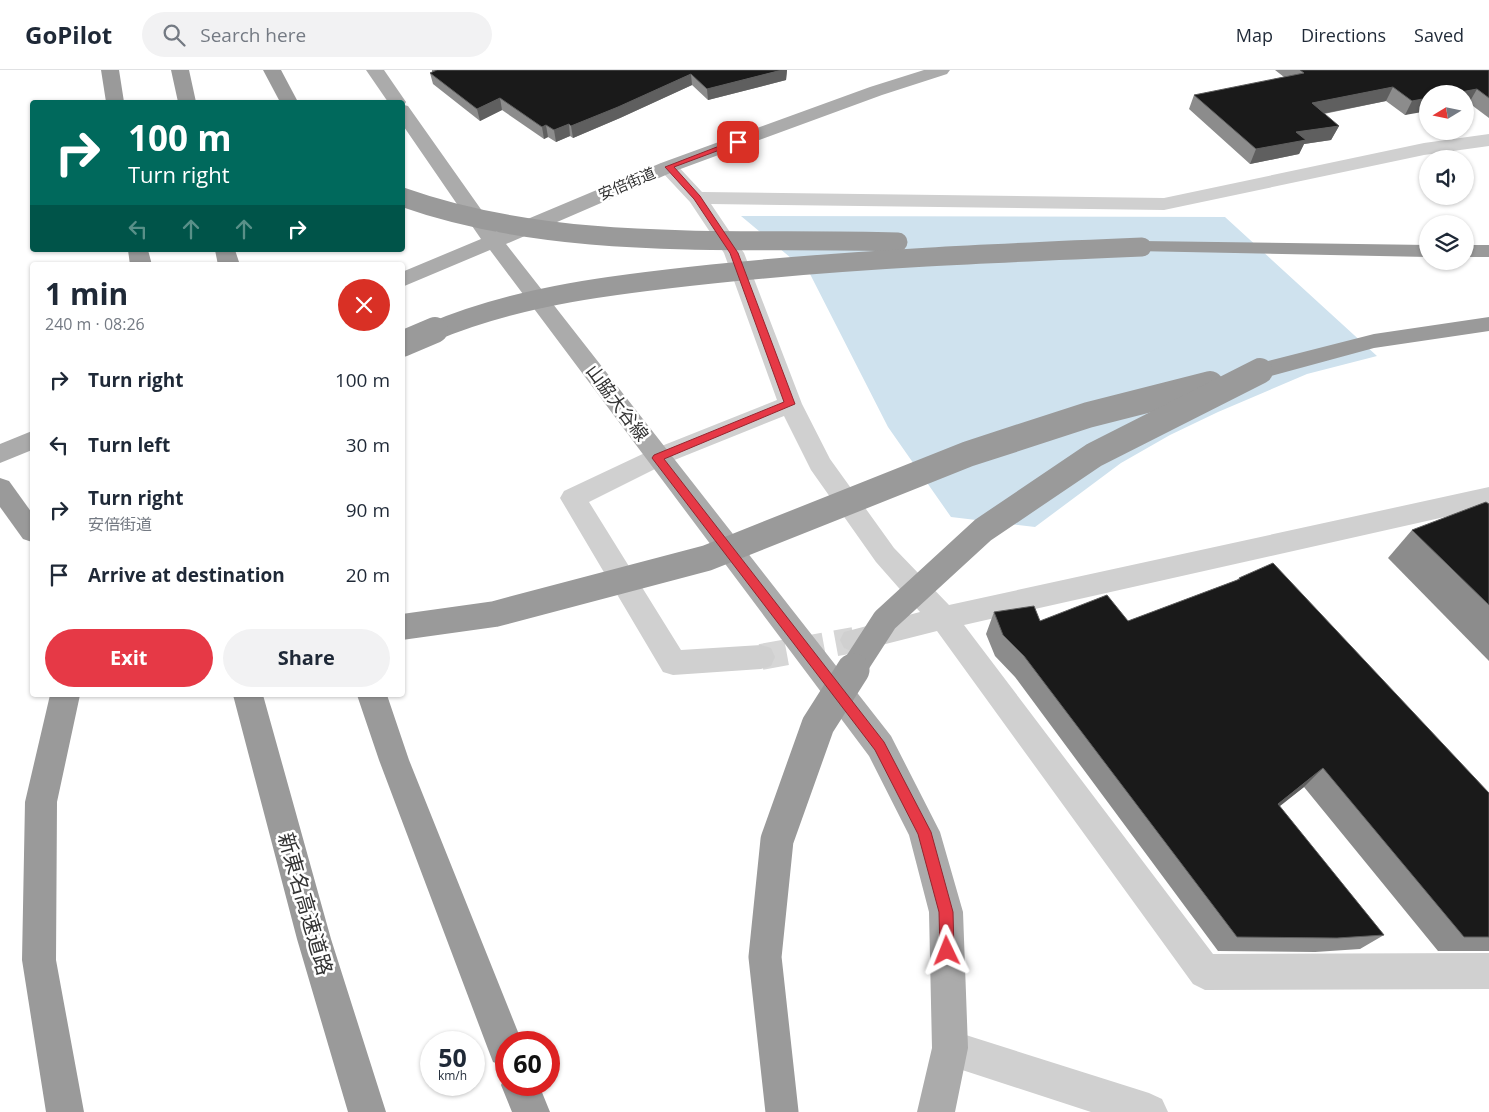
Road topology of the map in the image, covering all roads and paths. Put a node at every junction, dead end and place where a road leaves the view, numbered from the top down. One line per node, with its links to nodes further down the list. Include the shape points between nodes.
1 (110, 70): 6 (highway)
2 (180, 70): 7 (highway)
3 (272, 70): 8 (highway)
4 (375, 70): 9 (main road)
5 (942, 70): 12 (main road, 安倍街道)
6 (115, 100)
7 (187, 100)
8 (288, 100)
9 (396, 100)
10 (405, 114): 15 (main road, 山脇大谷線)
11 (1489, 140): 14 (street, via 1424,149 1164,204)
12 (668, 167): 14 (street); 15 (main road, 安倍街道)
13 (405, 198): 16 (highway, bridge, via 501,226 568,234)
14 (697, 198): 24 (street, via 734,253)
15 (493, 241): 20 (main road, 安倍街道); 27 (main road, 山脇大谷線)
16 (1142, 247): 17 (highway); 22 (highway, bridge, via 912,256 754,268 654,280 562,295 483,313)
17 (1419, 251)
18 (1474, 251): 19 (highway)
19 (1489, 251)
20 (405, 279)
21 (1489, 324): 23 (highway, via 1374,341)
22 (405, 343)
23 (1260, 371): 32 (highway, bridge, via 1088,415 968,454 708,558 495,614); 45 (highway, bridge, via 1094,455 983,530 885,620 818,725 777,840 765,957)
24 (790, 404): 27 (street); 31 (street, via 820,464 885,555)
25 (30, 441): 26 (main road)
26 (0, 454)
27 (658, 458): 34 (street, via 573,498 673,664); 40 (main road, 山脇大谷線, via 880,746 924,832 946,912)
28 (0, 488): 30 (highway)
29 (1489, 497): 31 (street)
30 (30, 529)
31 (943, 618): 33 (street); 38 (street, via 1205,972)
32 (405, 627)
33 (854, 640)
34 (760, 657)
35 (64, 697): 42 (highway, via 42,802 39,960)
36 (249, 697): 43 (highway, 新東名高速道路, via 314,939)
37 (373, 697): 39 (highway)
38 (1489, 971)
39 (499, 1031)
40 (950, 1048): 46 (main road, 山脇大谷線); 47 (street)
41 (524, 1096): 44 (highway)
42 (66, 1112)
43 (367, 1112)
44 (530, 1112)
45 (782, 1112)
46 (936, 1112)
47 (1149, 1112)

